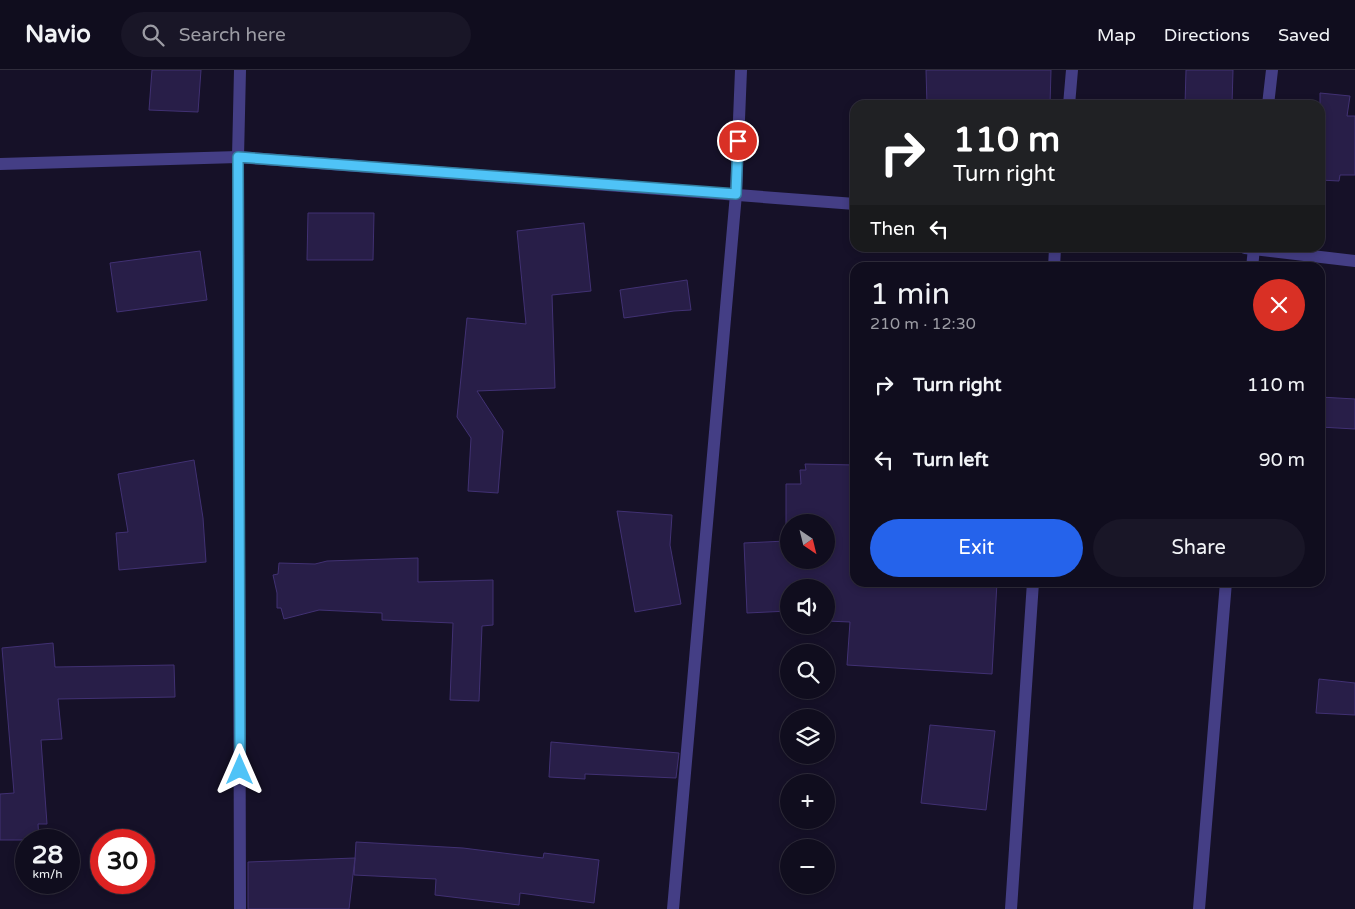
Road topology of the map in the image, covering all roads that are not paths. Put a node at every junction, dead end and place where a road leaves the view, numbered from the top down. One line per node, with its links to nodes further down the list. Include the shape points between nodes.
1 (240, 70): 7 (street)
2 (741, 70): 9 (street)
3 (1072, 70): 5 (street)
4 (1272, 70): 6 (street)
5 (1069, 100)
6 (1269, 100)
7 (238, 157): 8 (street); 9 (street); 15 (street)
8 (0, 164)
9 (736, 194): 10 (street); 16 (street)
10 (850, 204)
11 (1283, 252): 12 (street)
12 (1355, 261)
13 (1033, 587): 17 (street)
14 (1226, 587): 18 (street)
15 (240, 909)
16 (673, 909)
17 (1011, 909)
18 (1199, 909)

